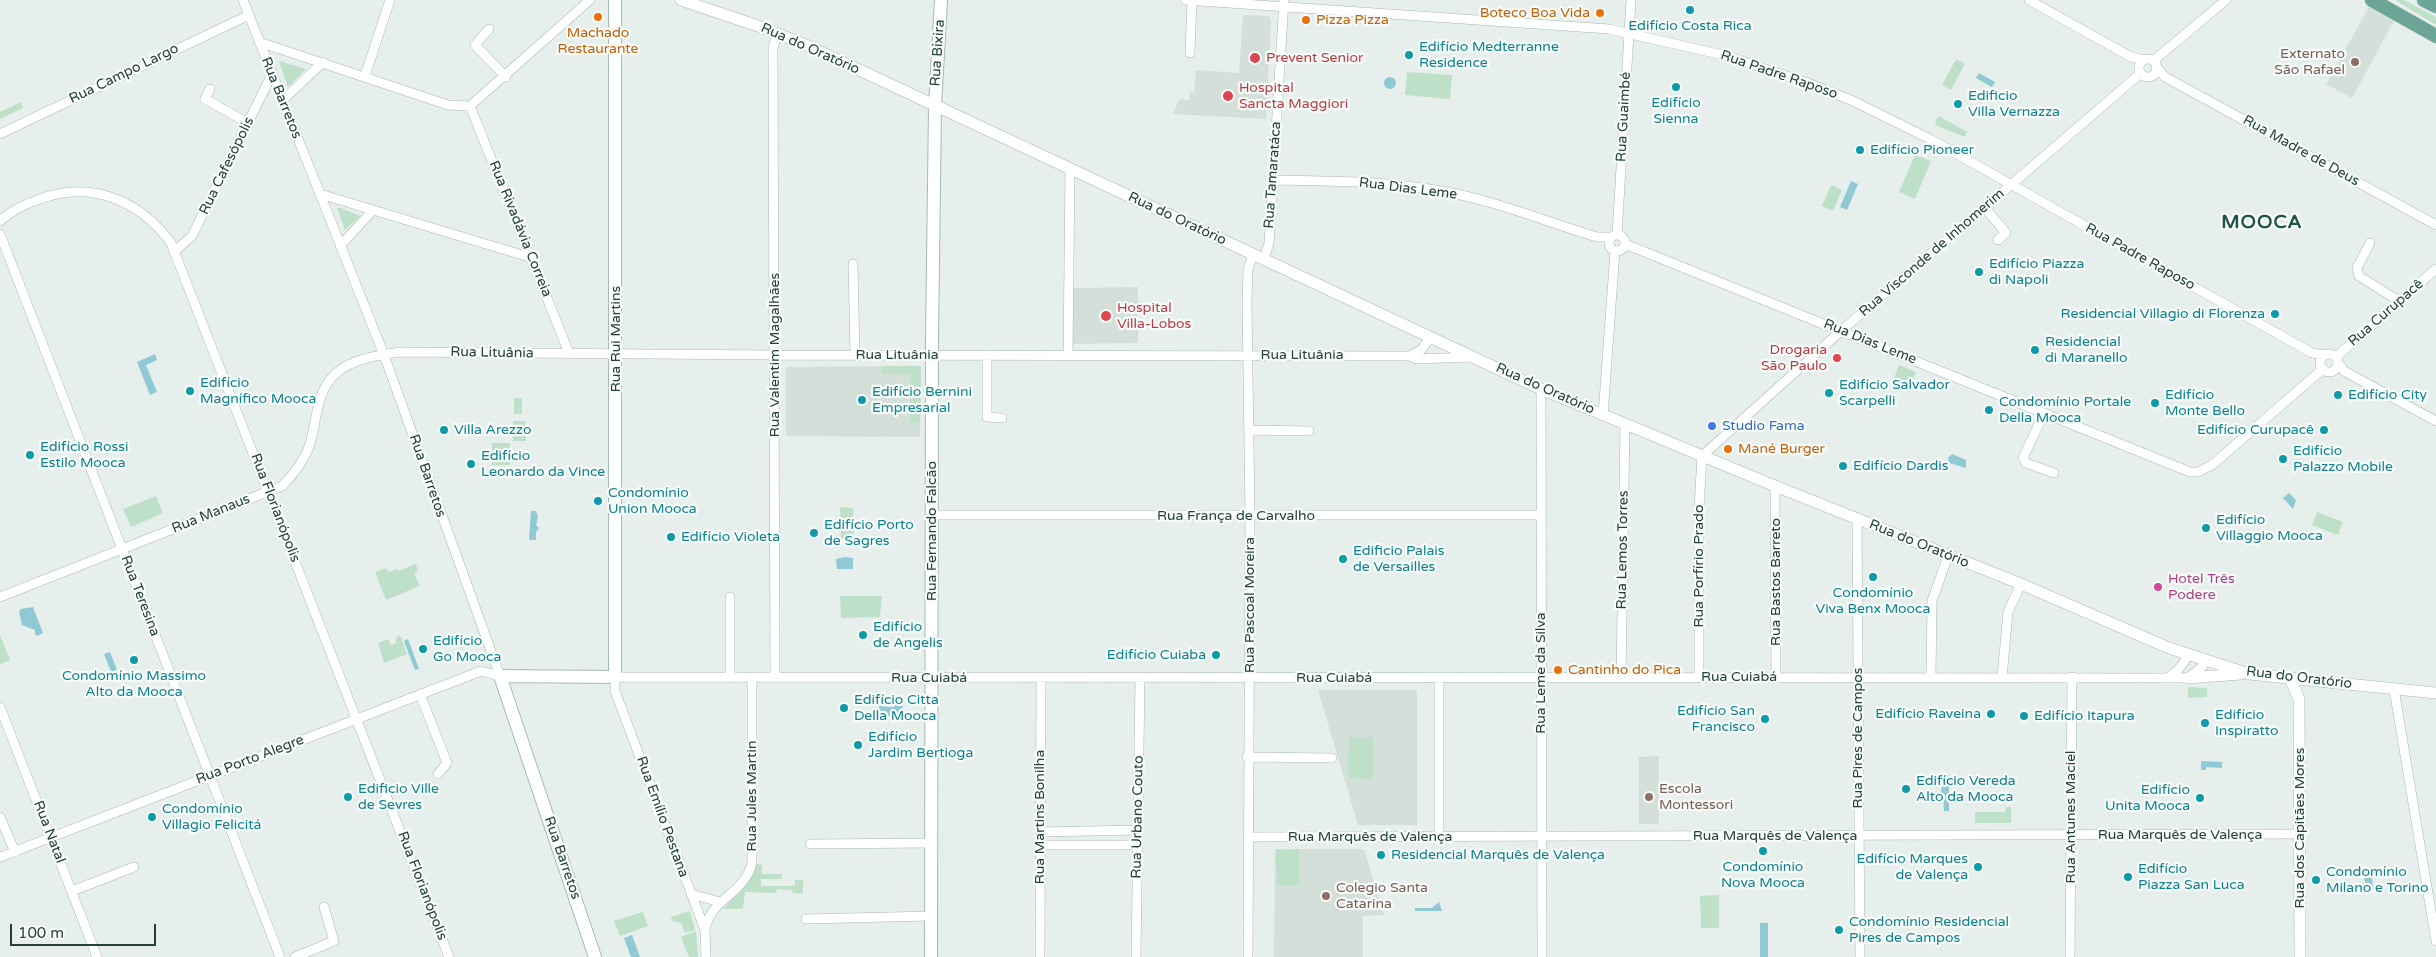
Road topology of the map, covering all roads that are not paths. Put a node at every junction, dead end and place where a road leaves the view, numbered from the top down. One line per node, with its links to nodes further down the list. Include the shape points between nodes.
1 (243, 0): 16 (street, Rua Barretos)
2 (390, 0): 28 (street)
3 (590, 0): 30 (street)
4 (615, 0): 62 (main road, Rua Rui Martins)
5 (681, 0): 18 (street, Rua do Oratório)
6 (941, 0): 35 (main road, Rua Bixira)
7 (1185, 0): 8 (street, Rua Padre Raposo)
8 (1192, 0): 14 (street, Rua Padre Raposo); 22 (street)
9 (1631, 0): 19 (street, Rua Guaimbé)
10 (2029, 0): 23 (street)
11 (2226, 0): 25 (street)
12 (2372, 0): 20 (main road)
13 (2424, 0): 15 (main road)
14 (1283, 3): 19 (street, Rua Padre Raposo); 39 (street, Rua Tamaratáca)
15 (2436, 6)
16 (249, 16): 21 (street, Rua Barretos); 37 (street, Rua Campo Largo)
17 (489, 29): 30 (street, via 475,45)
18 (777, 33): 35 (street, Rua do Oratório); 65 (street, Rua Valentim Magalhães, via 773,48)
19 (1629, 33): 40 (street, Rua Padre Raposo, via 1723,55 1817,86 1930,139); 48 (street, Rua Guaimbé)
20 (2436, 36)
21 (259, 42): 24 (street); 27 (street, Rua Barretos)
22 (1190, 52)
23 (2131, 57): 25 (street); 26 (street)
24 (323, 62): 28 (street); 33 (street)
25 (2151, 62): 26 (street, Rua Visconde de Inhomerim); 29 (street); 31 (street, Rua Madre de Deus)
26 (2140, 71): 29 (street, Rua Madre de Deus); 40 (street, Rua Visconde de Inhomerim)
27 (272, 74): 33 (street, Rua Barretos); 36 (street, Rua Cafesópolis)
28 (365, 76): 34 (street, via 448,105)
29 (2151, 76): 31 (street, Rua Madre de Deus)
30 (506, 77): 34 (street)
31 (2165, 77): 45 (street, Rua Madre de Deus)
32 (210, 89): 36 (street, via 205,99)
33 (282, 100): 41 (street, Rua Barretos)
34 (470, 106): 53 (street, Rua Rivadávia Correia)
35 (934, 106): 38 (street, Rua do Oratório); 67 (main road, Rua Fernando Falcão)
36 (248, 123): 51 (street, Rua Cafesópolis, via 192,236)
37 (0, 134)
38 (1070, 168): 52 (street, Rua do Oratório); 69 (street)
39 (1273, 180): 48 (street, Rua Dias Leme, via 1437,190); 54 (street, Rua Tamaratáca)
40 (2012, 185): 42 (street, Rua Visconde de Inhomerim); 63 (street, Rua Padre Raposo)
41 (320, 194): 43 (street); 50 (street, Rua Barretos)
42 (1985, 208): 47 (street, via 2006,233); 58 (street, Rua Visconde de Inhomerim)
43 (373, 210): 50 (street); 53 (street)
44 (0, 221): 51 (street, Rua Florianópolis, via 20,206 62,192 83,190 126,202 143,213 158,226)
45 (2436, 225)
46 (0, 234): 95 (street, Rua Teresina)
47 (1998, 240)
48 (1613, 242): 58 (street, Rua Dias Leme, via 1622,249 1625,244); 81 (street, Rua Guaimbé)
49 (2370, 242): 57 (street, via 2357,268 2359,276)
50 (340, 246): 64 (street, Rua Barretos)
51 (174, 252): 90 (street, Rua Florianópolis)
52 (1253, 254): 54 (street, Rua do Oratório); 70 (street, Rua Pascoal Moreira, via 1248,269)
53 (530, 257): 61 (street, Rua Rivadávia Correia)
54 (1264, 259): 59 (street, Rua do Oratório)
55 (853, 264): 66 (street)
56 (2436, 269): 57 (street, Rua Curupacê)
57 (2400, 301): 75 (street, Rua Curupacê)
58 (1842, 330): 80 (street, Rua Dias Leme); 87 (street, Rua Visconde de Inhomerim)
59 (1430, 338): 60 (street, Rua do Oratório); 72 (street, via 1421,350)
60 (1444, 344): 73 (street, Rua do Oratório); 74 (street, via 1436,354)
61 (569, 353): 62 (street, Rua Lituânia); 64 (street, Rua Lituânia, via 407,352)
62 (616, 353): 65 (street, Rua Lituânia); 104 (main road, Rua Rui Martins)
63 (2312, 353): 71 (street, Rua Padre Raposo); 76 (street, Rua Padre Raposo)
64 (384, 355): 90 (street, Rua Manaus, via 342,368 327,384 319,398 310,444 303,459 282,486); 103 (street, Rua Barretos)
65 (775, 355): 66 (street, Rua Lituânia); 105 (street, Rua Valentim Magalhães)
66 (855, 355): 67 (street, Rua Lituânia)
67 (932, 355): 68 (street, Rua Lituânia); 92 (main road, Rua Fernando Falcão)
68 (987, 355): 69 (street, Rua Lituânia); 82 (street, via 987,417)
69 (1068, 355): 70 (street, Rua Lituânia)
70 (1248, 355): 72 (street, Rua Lituânia); 85 (street, Rua Pascoal Moreira)
71 (2326, 355): 75 (street, Rua Padre Raposo); 76 (street)
72 (1410, 356): 74 (street, Rua Lituânia)
73 (1473, 357): 74 (street, Rua Lituânia); 79 (street, Rua do Oratório)
74 (1427, 358)
75 (2337, 360): 77 (street, Rua Curupacê); 78 (street)
76 (2322, 367): 77 (street); 80 (street, Rua Dias Leme, via 2212,465 2198,472 2183,469)
77 (2333, 371): 78 (street)
78 (2344, 371): 83 (street)
79 (1540, 388): 81 (street, Rua do Oratório); 91 (street, Rua Leme da Silva)
80 (2044, 413): 88 (street, via 2024,458 2026,463)
81 (1603, 414): 84 (street, Rua do Oratório)
82 (1002, 418)
83 (2436, 421)
84 (1625, 424): 87 (street, Rua do Oratório); 107 (street, Rua Lemos Torres)
85 (1249, 430): 86 (street); 93 (street, Rua Pascoal Moreira)
86 (1308, 430)
87 (1702, 456): 89 (street, Rua do Oratório); 108 (street, Rua Porfírio Prado)
88 (2054, 473)
89 (1775, 486): 94 (street, Rua do Oratório); 109 (street, Rua Bastos Barreto)
90 (268, 492): 95 (street, Rua Manaus); 130 (street, Rua Florianópolis)
91 (1540, 515): 93 (street, Rua França de Carvalho); 106 (street, Rua Leme da Silva)
92 (932, 516): 93 (street, Rua França de Carvalho); 117 (main road, Rua Fernando Falcão)
93 (1250, 517): 123 (street, Rua Pascoal Moreira)
94 (1857, 519): 96 (street, Rua do Oratório); 110 (street, Rua Pires de Campos)
95 (122, 550): 98 (street, Rua Manaus); 134 (street, Rua Teresina)
96 (1948, 556): 97 (street, Rua do Oratório); 111 (street, via 1932,601)
97 (2021, 584): 100 (street, Rua do Oratório); 112 (street, via 2008,612)
98 (0, 597)
99 (730, 598): 115 (street)
100 (2189, 655): 101 (street, Rua do Oratório); 114 (street)
101 (2205, 661): 102 (street, Rua do Oratório); 121 (street)
102 (2249, 674): 121 (street); 122 (street, Rua do Oratório)
103 (500, 676): 104 (main road, Rua Cuiabá); 127 (street, Rua Porto Alegre, via 481,671); 166 (main road, Rua Barretos)
104 (615, 677): 115 (street, Rua Cuiabá); 155 (street, Rua Emílio Pestana, via 616,691)
105 (775, 677): 116 (street, Rua Cuiabá); 117 (street, Rua Cuiabá)
106 (1541, 677): 107 (street, Rua Cuiabá); 120 (street, Rua Cuiabá); 144 (street, Rua Leme da Silva)
107 (1621, 677): 108 (street, Rua Cuiabá)
108 (1699, 677): 109 (street, Rua Cuiabá)
109 (1776, 677): 110 (street, Rua Cuiabá)
110 (1858, 677): 111 (street, Rua Cuiabá); 140 (street, Rua Pires de Campos)
111 (1930, 677): 112 (street, Rua Cuiabá)
112 (2002, 677): 113 (street, Rua Cuiabá)
113 (2072, 677): 114 (street, Rua Cuiabá); 141 (street, Rua Antunes Maciel)
114 (2169, 677): 121 (street, Rua Cuiabá)
115 (730, 678): 116 (street, Rua Cuiabá)
116 (752, 678): 156 (street, Rua Jules Martin, via 752,863 743,883)
117 (932, 678): 118 (street, Rua Cuiabá); 146 (main road, Rua Fernando Falcão)
118 (1041, 678): 119 (street, Rua Cuiabá); 138 (street, Rua Martins Bonilha)
119 (1140, 678): 123 (street, Rua Cuiabá); 136 (street, Rua Urbano Couto)
120 (1438, 678): 123 (street, Rua Cuiabá); 143 (street)
121 (2188, 678)
122 (2290, 678): 124 (street, Rua do Oratório); 128 (street, Rua dos Capitães Mores)
123 (1250, 679): 131 (street, Rua Pascoal Moreira)
124 (2316, 681): 125 (street, Rua do Oratório); 128 (street)
125 (2394, 689): 126 (street, Rua do Oratório); 161 (street)
126 (2436, 693)
127 (420, 694): 130 (street, Rua Porto Alegre); 133 (street, via 446,763)
128 (2299, 699): 139 (street, Rua dos Capitães Mores)
129 (0, 706): 145 (street, Rua Natal)
130 (357, 718): 134 (street, Rua Porto Alegre); 165 (street, Rua Florianópolis)
131 (1247, 757): 132 (street); 142 (street, Rua Pascoal Moreira)
132 (1332, 758)
133 (438, 774)
134 (210, 776): 145 (street, Rua Porto Alegre); 163 (street, Rua Teresina)
135 (0, 817): 151 (street)
136 (1138, 830): 137 (street); 150 (street, Rua Urbano Couto)
137 (1091, 831): 138 (street); 148 (street)
138 (1040, 832): 149 (street, Rua Martins Bonilha)
139 (2300, 834): 141 (street, Rua Marquês de Valença); 175 (street, Rua dos Capitães Mores)
140 (1859, 835): 141 (street, Rua Marquês de Valença); 144 (street, Rua Marquês de Valença); 173 (street, Rua Pires de Campos)
141 (2071, 836): 174 (street, Rua Antunes Maciel)
142 (1249, 837): 143 (street, Rua Marquês de Valença); 171 (street, Rua Pascoal Moreira)
143 (1439, 837): 144 (street, Rua Marquês de Valença)
144 (1541, 837): 172 (street, Rua Leme da Silva)
145 (51, 838): 151 (street, Rua Porto Alegre); 154 (street, Rua Natal)
146 (931, 843): 147 (street); 158 (main road, Rua Fernando Falcão)
147 (810, 844)
148 (1092, 844): 149 (street); 150 (street)
149 (1040, 845): 169 (street, Rua Martins Bonilha)
150 (1138, 845): 170 (street, Rua Urbano Couto)
151 (15, 852): 152 (street, Rua Porto Alegre)
152 (0, 857)
153 (134, 867): 154 (street)
154 (72, 891): 162 (street, Rua Natal)
155 (691, 894): 156 (street); 160 (street, Rua Emílio Pestana)
156 (720, 902): 160 (street, Rua Jules Martin, via 707,918)
157 (324, 908): 164 (street, via 334,941)
158 (931, 916): 159 (street); 168 (main road, Rua Fernando Falcão)
159 (806, 919)
160 (705, 930): 167 (street, Rua Emílio Pestana)
161 (2436, 941)
162 (97, 957)
163 (280, 957)
164 (295, 957)
165 (450, 957)
166 (595, 957)
167 (706, 957)
168 (932, 957)
169 (1040, 957)
170 (1136, 957)
171 (1248, 957)
172 (1542, 957)
173 (1860, 957)
174 (2070, 957)
175 (2300, 957)

